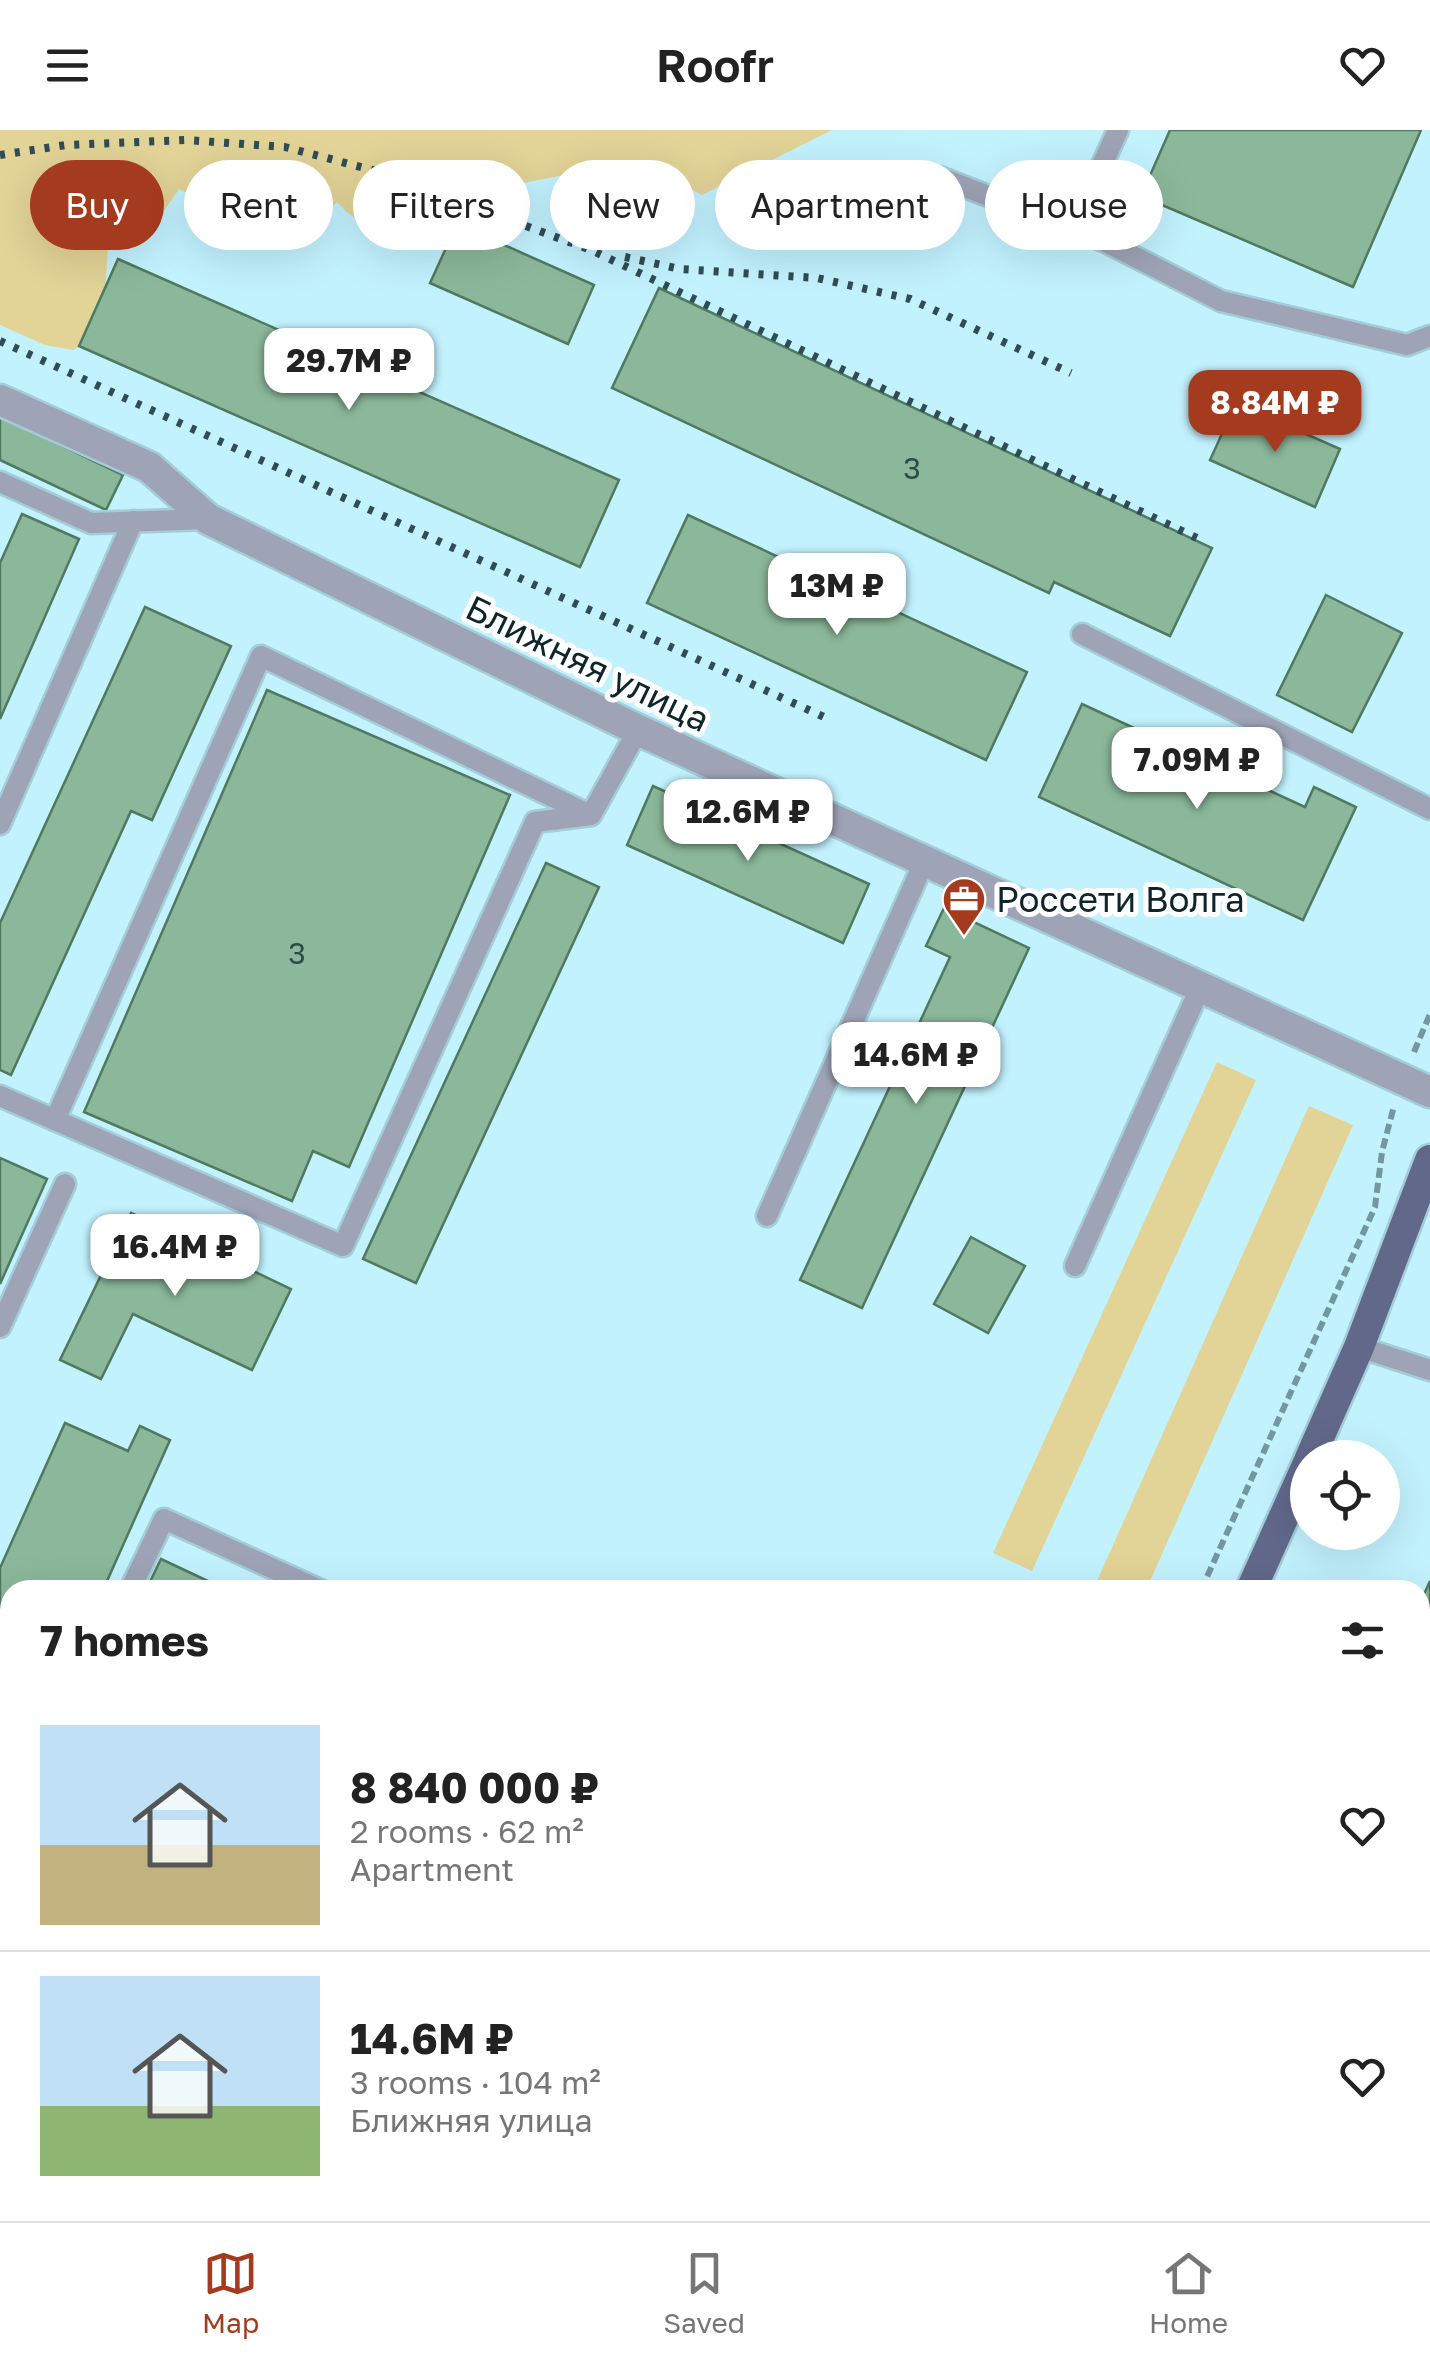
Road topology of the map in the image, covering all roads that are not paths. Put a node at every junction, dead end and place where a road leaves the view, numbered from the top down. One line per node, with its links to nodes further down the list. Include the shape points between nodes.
1 (1118, 130): 2 (lane)
2 (1104, 160)
3 (1122, 250): 4 (lane, via 1221,300 1406,345)
4 (1430, 336)
5 (0, 400): 7 (street, Ближняя улица, via 149,468)
6 (0, 482): 8 (lane, via 90,523)
7 (208, 518): 8 (lane); 10 (street, Ближняя улица)
8 (132, 521): 13 (lane)
9 (1082, 634): 11 (lane)
10 (638, 730): 12 (lane); 14 (street, Ближняя улица)
11 (1430, 809)
12 (591, 815): 18 (lane, via 536,822 343,1246); 18 (lane, via 262,656)
13 (0, 824)
14 (924, 862): 15 (street, Ближняя улица); 21 (lane)
15 (1200, 988): 16 (street, Ближняя улица); 22 (lane)
16 (1416, 1086)
17 (0, 1096): 18 (lane)
18 (55, 1120)
19 (1430, 1160): 24 (main road)
20 (65, 1184): 23 (lane)
21 (767, 1216)
22 (1075, 1266)
23 (0, 1327)
24 (1359, 1347): 25 (lane); 26 (main road)
25 (1430, 1370)
26 (1318, 1440)
27 (1290, 1503): 30 (main road)
28 (135, 1580): 29 (lane, via 164,1519)
29 (298, 1580)
30 (1255, 1580)

